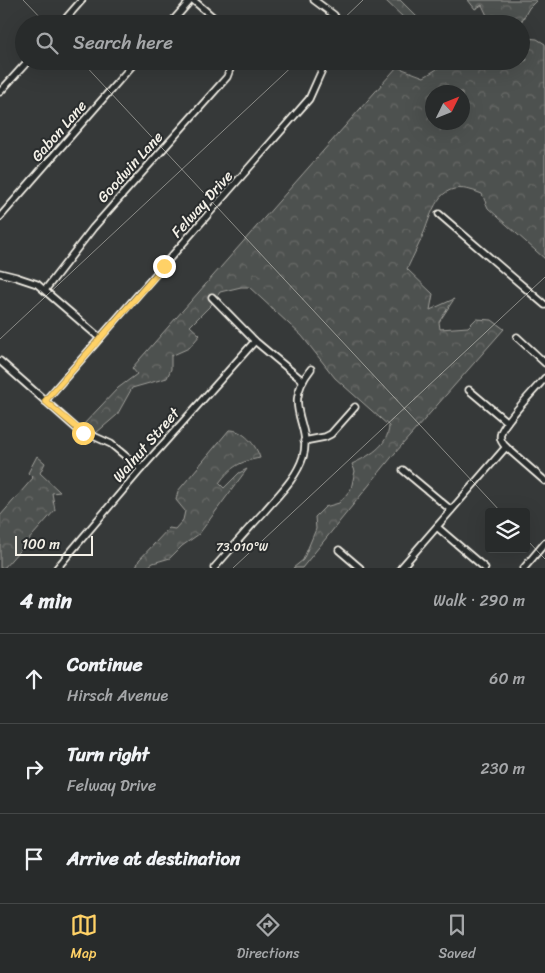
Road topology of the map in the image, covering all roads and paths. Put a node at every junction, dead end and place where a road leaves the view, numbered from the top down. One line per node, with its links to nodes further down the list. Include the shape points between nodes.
1 (82, 0): 4 (street)
2 (192, 0): 5 (street); 6 (street)
3 (314, 0): 7 (street)
4 (69, 15)
5 (178, 15)
6 (210, 15)
7 (334, 15)
8 (20, 70): 12 (street)
9 (128, 70): 14 (street, Gabon Lane)
10 (230, 70): 16 (street, Goodwin Lane, via 227,77 93,228)
11 (322, 70): 20 (street, Felway Drive, via 309,100)
12 (0, 92)
13 (439, 214): 18 (street)
14 (0, 217)
15 (0, 273): 16 (street)
16 (45, 290): 20 (street)
17 (212, 297): 21 (street)
18 (545, 305)
19 (518, 337): 23 (street)
20 (100, 338): 28 (street, Felway Drive)
21 (255, 341): 26 (street); 33 (street, Walnut Street)
22 (0, 362): 28 (street)
23 (545, 363)
24 (311, 369): 26 (street)
25 (545, 378): 30 (street)
26 (302, 381): 31 (street, via 296,403)
27 (469, 390): 30 (street)
28 (45, 401): 33 (street, via 76,428 110,444)
29 (355, 407): 31 (street, via 330,434)
30 (507, 422): 32 (street, via 501,430 501,440)
31 (304, 441): 41 (street, via 303,456 293,478)
32 (506, 447): 35 (street); 36 (street)
33 (140, 470): 40 (street, Walnut Street)
34 (403, 470): 36 (street)
35 (545, 481)
36 (451, 510): 37 (street)
37 (437, 527): 43 (street); 44 (street)
38 (545, 543): 45 (street)
39 (339, 550): 42 (street)
40 (57, 568)
41 (214, 568)
42 (360, 568)
43 (402, 568)
44 (485, 568)
45 (524, 568)

